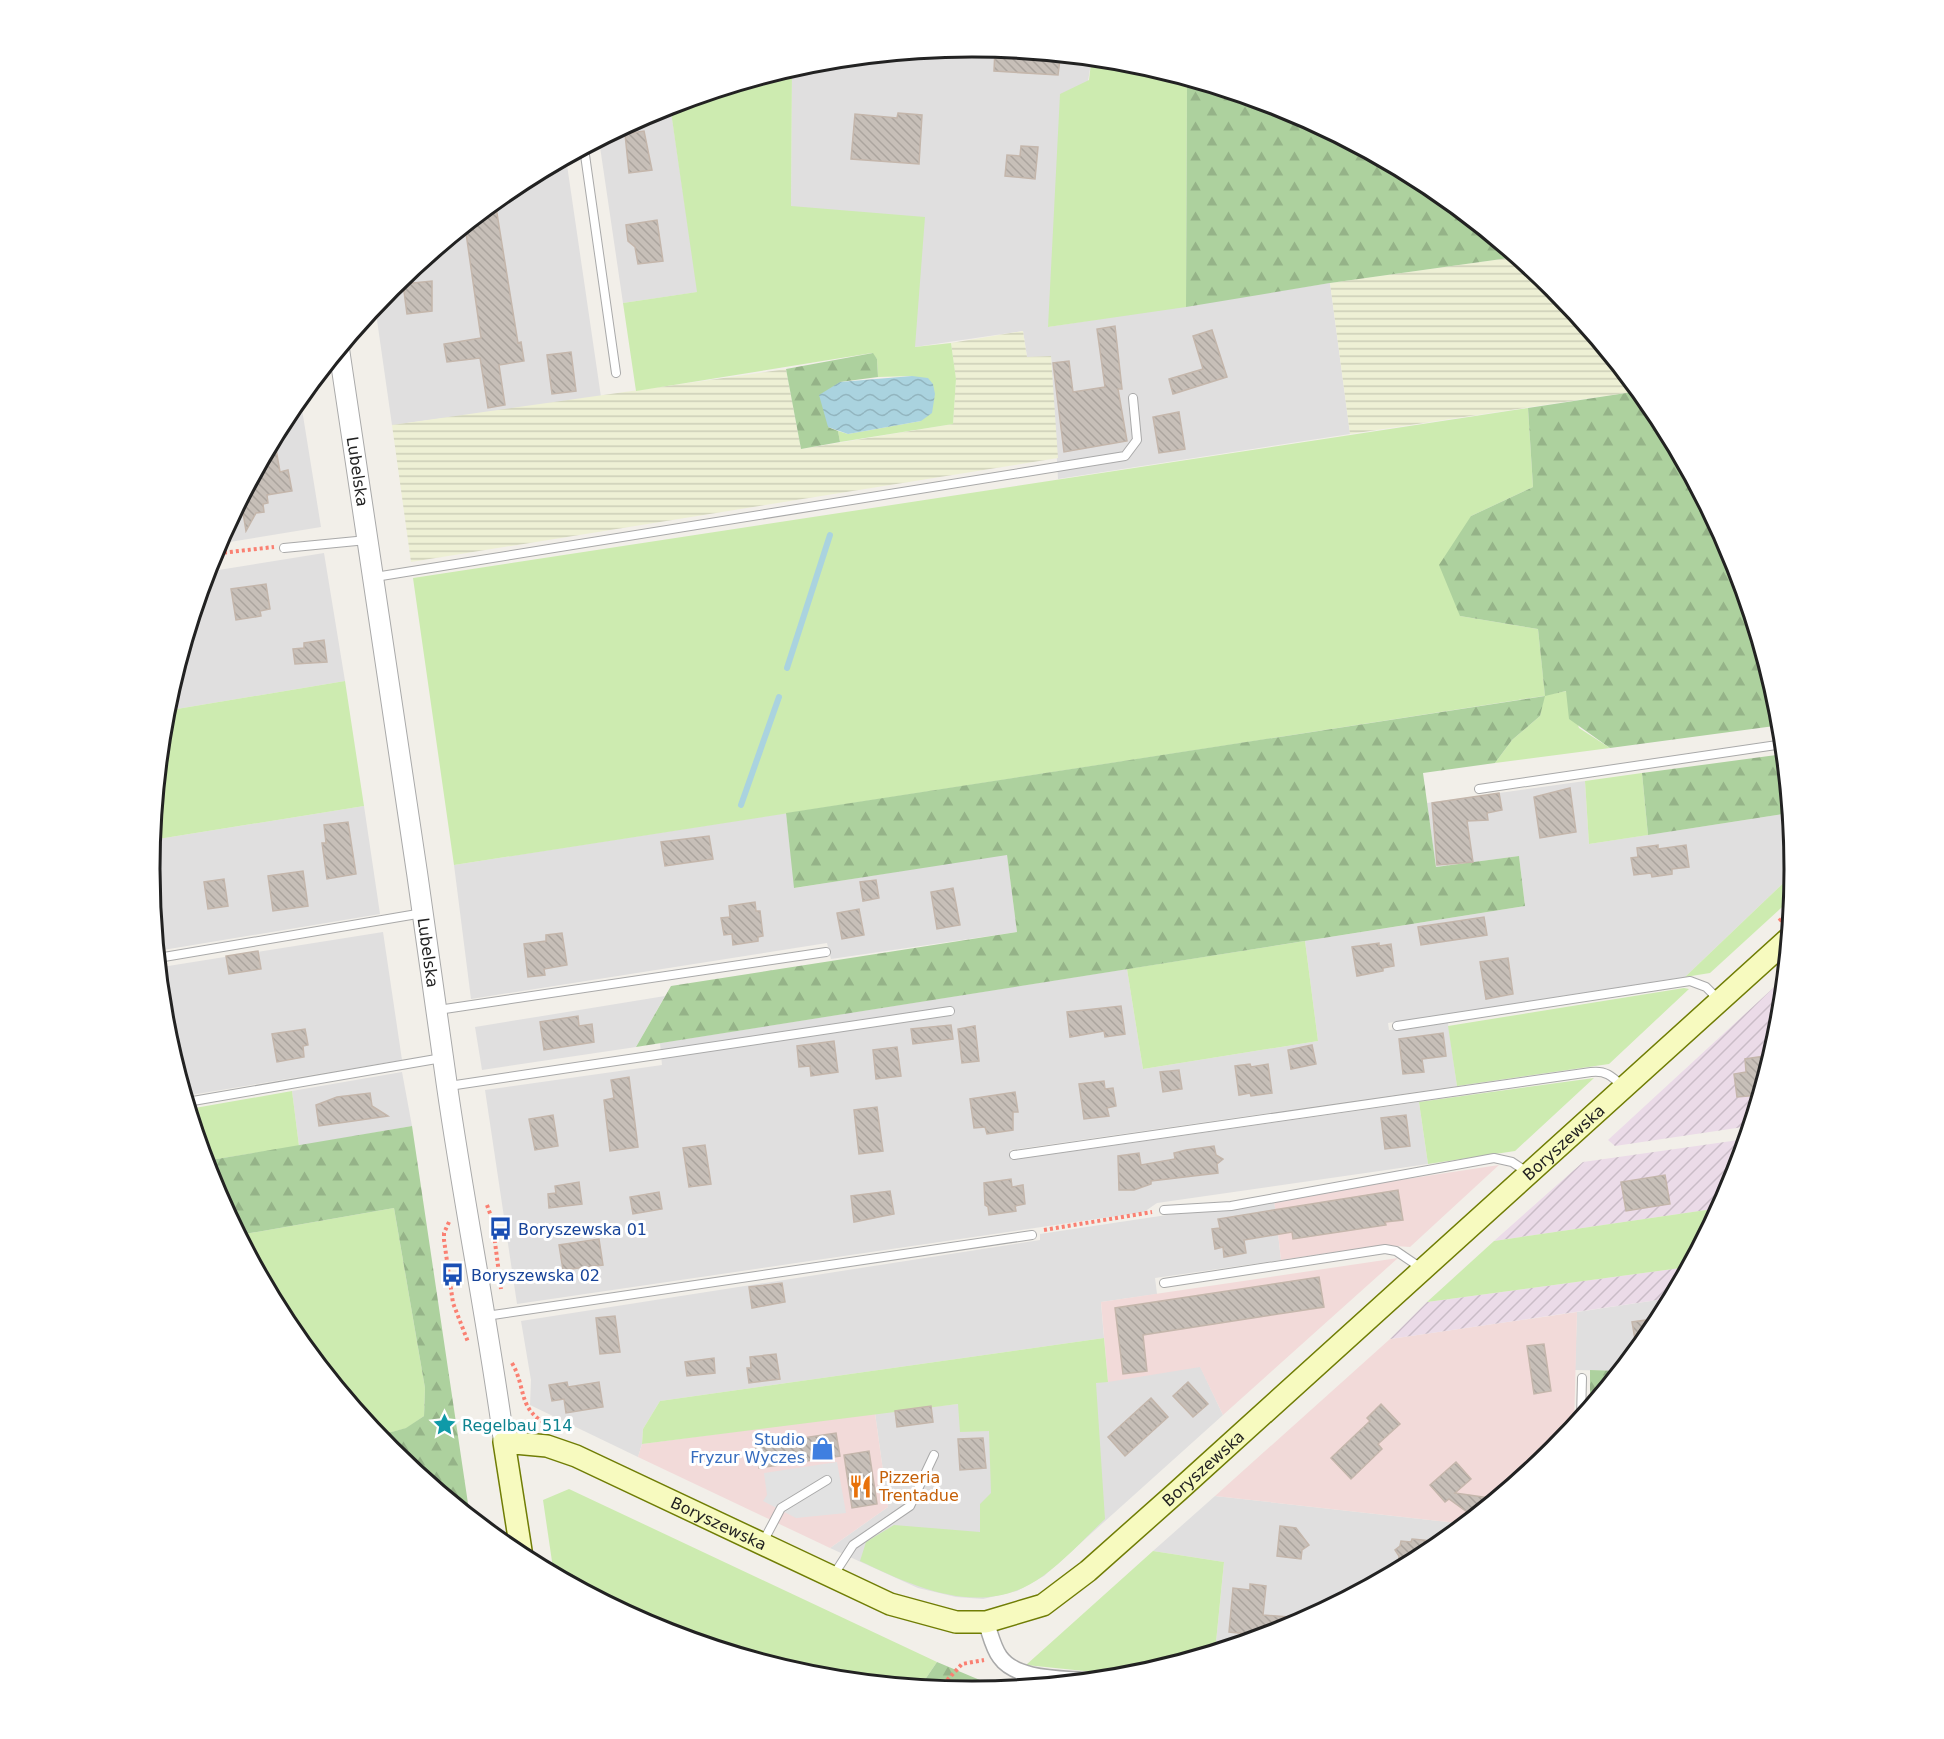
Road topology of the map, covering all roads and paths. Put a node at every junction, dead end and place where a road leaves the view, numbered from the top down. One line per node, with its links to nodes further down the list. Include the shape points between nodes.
1 (585, 156): 3 (lane)
2 (341, 359): 5 (street, Lubelska)
3 (616, 373)
4 (1133, 398): 8 (lane, via 1137,440 1125,456)
5 (369, 540): 6 (lane); 8 (street, Lubelska)
6 (284, 548): 7 (path, via 264,546)
7 (224, 553)
8 (375, 577): 11 (street, Lubelska)
9 (1775, 745): 10 (lane)
10 (1479, 789)
11 (425, 913): 14 (lane); 16 (street, Lubelska)
12 (1781, 932): 15 (main road, Boryszewska)
13 (826, 952): 16 (lane)
14 (164, 957)
15 (1720, 1001): 18 (lane, via 1706,987 1690,981); 21 (main road, Boryszewska)
16 (438, 1010): 19 (street, Lubelska)
17 (950, 1011): 20 (lane)
18 (1398, 1026)
19 (444, 1058): 20 (street, Lubelska); 22 (lane)
20 (447, 1086): 29 (street, Lubelska)
21 (1623, 1088): 23 (lane, via 1611,1075 1590,1072); 24 (main road, Boryszewska)
22 (194, 1101)
23 (1014, 1155)
24 (1530, 1174): 25 (lane, via 1512,1162 1494,1158 1231,1206); 27 (main road, Boryszewska)
25 (1164, 1210): 26 (path)
26 (1032, 1235): 29 (lane)
27 (1423, 1269): 28 (lane, via 1396,1251 1385,1249); 40 (main road, Boryszewska, via 1066,1589 1035,1608)
28 (1164, 1283)
29 (486, 1316): 34 (street, Lubelska)
30 (506, 1354): 33 (path, via 517,1372 526,1406 537,1419)
31 (1582, 1378): 32 (lane)
32 (1581, 1407)
33 (554, 1428)
34 (504, 1442): 37 (main road, Lubelska); 38 (main road, Boryszewska, via 560,1449)
35 (934, 1455): 39 (lane, via 910,1506 852,1545)
36 (827, 1480): 38 (lane, via 781,1508)
37 (520, 1544)
38 (762, 1544): 39 (main road, Boryszewska)
39 (832, 1577): 40 (main road, Boryszewska, via 921,1614 956,1623)
40 (986, 1622): 41 (street)
41 (999, 1656): 42 (street, via 1020,1672); 43 (path, via 962,1664)
42 (1058, 1677)
43 (946, 1681)

